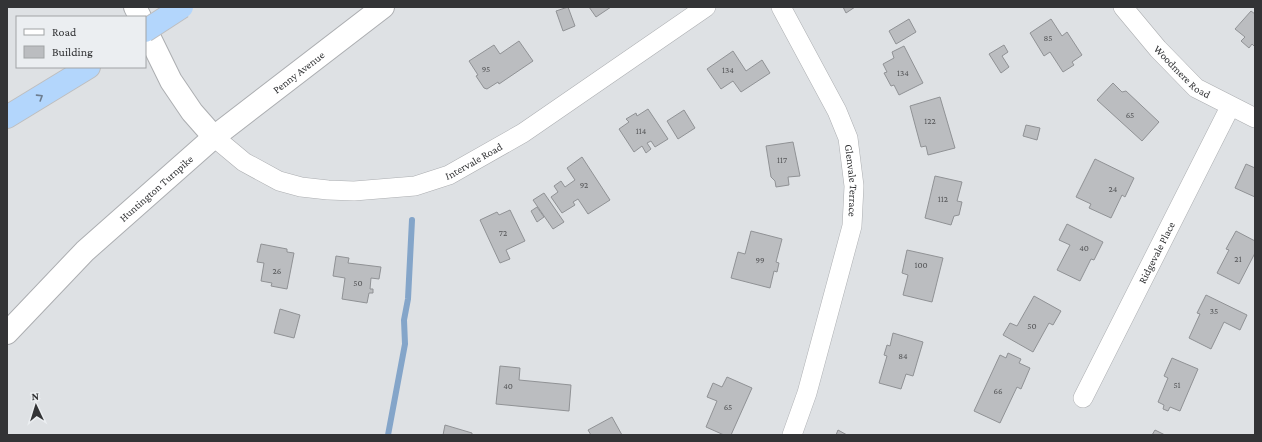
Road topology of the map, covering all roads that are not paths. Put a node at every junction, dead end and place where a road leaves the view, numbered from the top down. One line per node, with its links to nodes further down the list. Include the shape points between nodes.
1 (135, 7): 7 (main road)
2 (182, 7): 8 (highway, bridge)
3 (383, 7): 14 (main road, Penny Avenue)
4 (706, 7): 14 (street, Intervale Road, via 523,133 449,175 415,186 354,191 328,190 279,181 244,162)
5 (781, 7): 17 (street, Glenvale Terrace, via 837,110 848,138 854,186 852,226 807,392)
6 (1123, 7): 11 (street, Woodmere Road, via 1158,49 1196,88)
7 (140, 16)
8 (146, 28)
9 (146, 31): 14 (main road, via 171,81 192,112)
10 (87, 68): 12 (highway, one-way to 10)
11 (1230, 107): 13 (street, Woodmere Road); 16 (street, Ridgevale Place)
12 (7, 117)
13 (1255, 118)
14 (214, 137): 15 (main road, Huntington Turnpike, via 85,251)
15 (7, 333)
16 (1083, 398)
17 (792, 435)

